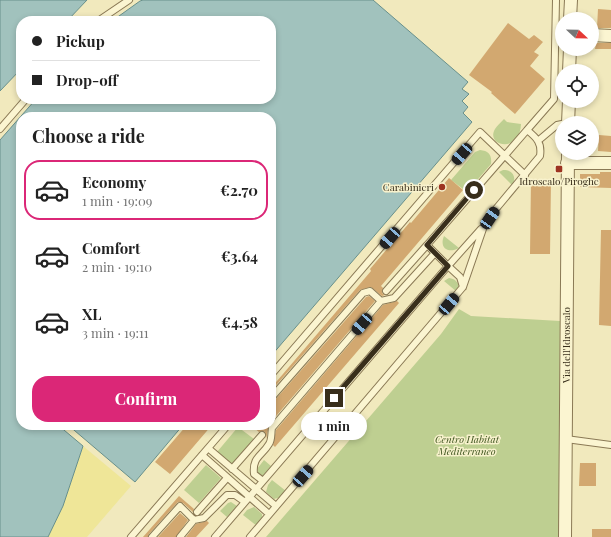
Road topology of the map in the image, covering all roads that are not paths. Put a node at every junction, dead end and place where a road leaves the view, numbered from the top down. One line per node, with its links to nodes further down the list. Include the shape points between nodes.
1 (129, 0): 5 (lane)
2 (556, 0): 11 (lane, via 554,99)
3 (571, 0): 4 (street)
4 (570, 12)
5 (105, 16)
6 (599, 35): 7 (street)
7 (611, 36)
8 (22, 104): 10 (lane)
9 (555, 127): 12 (lane)
10 (0, 129)
11 (527, 130): 12 (lane); 13 (lane)
12 (539, 140): 17 (lane, via 540,156)
13 (505, 155): 17 (lane); 19 (lane); 25 (lane, via 480,132)
14 (567, 160): 31 (street, Via dell'Idroscalo)
15 (585, 160): 16 (street)
16 (611, 163)
17 (525, 175): 18 (lane)
18 (484, 226): 21 (lane); 22 (lane)
19 (427, 245): 20 (lane); 23 (lane)
20 (435, 253): 21 (lane); 24 (lane, via 394,298)
21 (448, 266): 22 (lane, via 460,277); 37 (lane)
22 (463, 287): 40 (lane)
23 (386, 291)
24 (381, 300): 26 (lane, via 370,291 363,293); 27 (lane)
25 (276, 369)
26 (276, 392)
27 (276, 419)
28 (224, 430): 33 (lane)
29 (270, 430): 37 (lane, via 270,442 255,460 254,474)
30 (262, 435): 35 (lane)
31 (566, 439): 32 (lane); 49 (street, Via dell'Idroscalo)
32 (611, 445)
33 (208, 448): 34 (lane); 35 (lane)
34 (202, 455): 36 (lane); 44 (lane)
35 (232, 469): 38 (lane)
36 (227, 478): 39 (lane); 41 (lane)
37 (262, 481): 38 (lane)
38 (256, 489): 39 (lane); 40 (lane)
39 (247, 499): 42 (lane); 43 (lane, via 226,495 204,518); 47 (lane)
40 (276, 506): 42 (lane)
41 (197, 512)
42 (269, 514): 48 (lane)
43 (194, 520): 45 (lane, via 180,506); 46 (lane)
44 (131, 537)
45 (152, 537)
46 (180, 537)
47 (215, 537)
48 (250, 537)
49 (565, 537)

